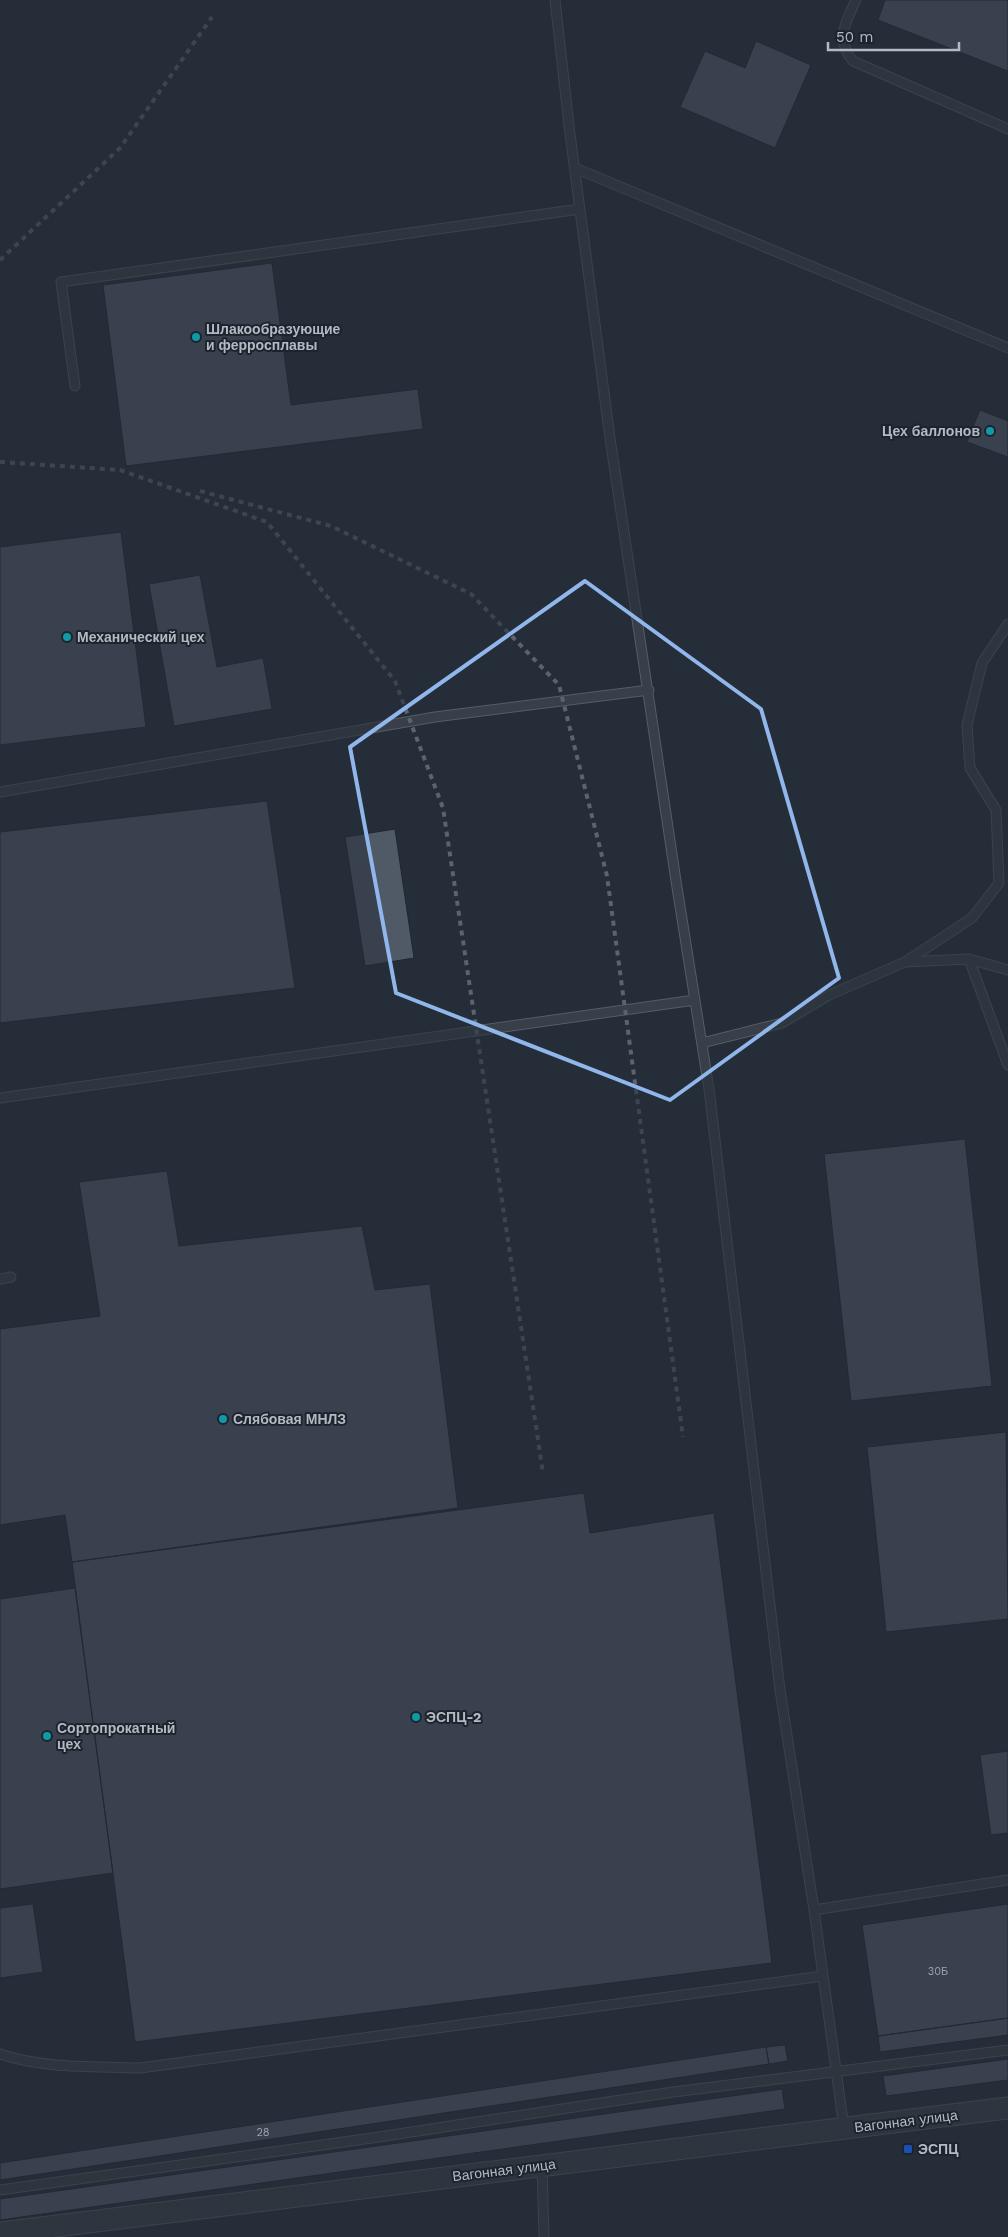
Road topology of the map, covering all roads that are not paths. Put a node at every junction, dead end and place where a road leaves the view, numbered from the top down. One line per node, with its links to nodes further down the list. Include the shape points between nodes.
1 (555, 0): 4 (lane)
2 (856, 0): 3 (lane, via 845,22 843,37 845,51 853,61)
3 (1008, 129)
4 (575, 168): 5 (lane); 6 (lane)
5 (580, 209): 7 (lane, via 61,282); 9 (lane)
6 (1008, 348)
7 (75, 386)
8 (1008, 624): 12 (lane, via 982,663 967,725 970,768 996,810 999,883 972,918)
9 (648, 690): 10 (lane, via 435,717); 14 (lane)
10 (0, 792)
11 (969, 959): 12 (lane); 13 (lane); 16 (lane)
12 (905, 962): 15 (lane, via 829,996 782,1023)
13 (1008, 970)
14 (695, 1000): 15 (lane); 17 (lane)
15 (702, 1043): 21 (lane, via 780,1690)
16 (1008, 1065)
17 (0, 1098)
18 (10, 1277): 19 (lane)
19 (0, 1278)
20 (1008, 1880): 21 (lane)
21 (814, 1910): 22 (lane)
22 (822, 1976): 24 (lane, via 140,2068 20,2061); 25 (lane)
23 (1008, 2050): 25 (lane)
24 (0, 2054)
25 (835, 2072): 27 (lane); 29 (lane, via 673,2092)
26 (1008, 2108): 27 (street, Вагонная улица)
27 (844, 2128): 28 (street, Вагонная улица)
28 (542, 2166): 30 (street, Вагонная улица); 31 (lane)
29 (0, 2190)
30 (0, 2233)
31 (544, 2237)

